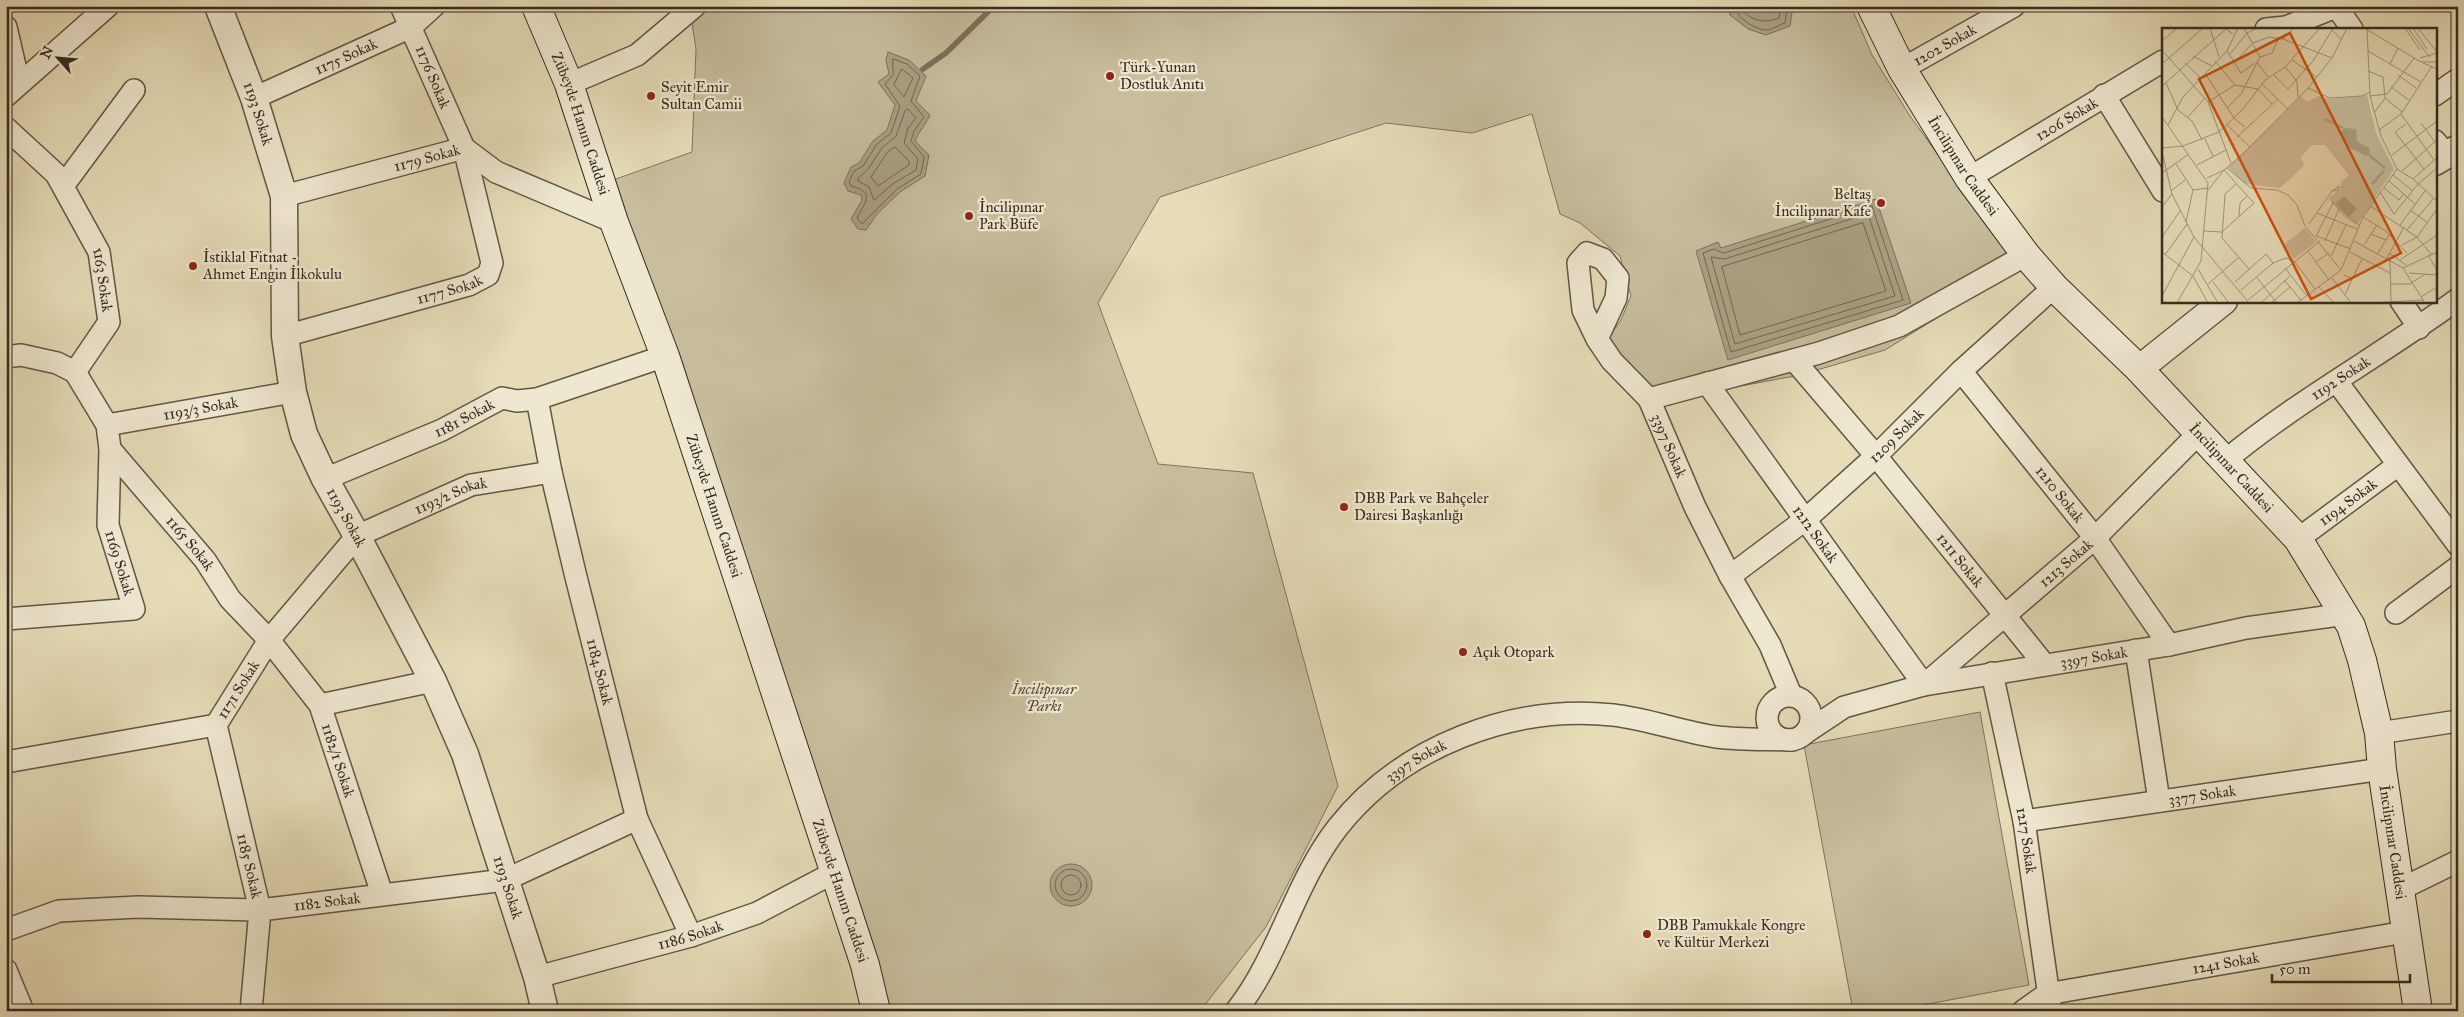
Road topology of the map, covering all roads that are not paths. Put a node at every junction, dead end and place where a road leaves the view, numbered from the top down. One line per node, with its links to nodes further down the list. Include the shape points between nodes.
1 (108, 6): 18 (street)
2 (218, 6): 22 (street, 1193 Sokak)
3 (401, 6): 11 (street, 1176 Sokak)
4 (434, 6): 11 (street, 1175 Sokak)
5 (536, 6): 17 (main road, Zübeyde Hanım Caddesi)
6 (695, 6): 17 (street, via 637,56)
7 (1871, 6): 15 (main road, İncilipınar Caddesi)
8 (2014, 6): 15 (street, 1202 Sokak)
9 (2337, 6): 12 (street); 13 (street)
10 (6, 27): 18 (street)
11 (411, 27): 22 (street, 1175 Sokak); 24 (street, 1176 Sokak)
12 (2276, 28)
13 (2351, 28)
14 (2162, 62): 21 (street, 1206 Sokak)
15 (1902, 70): 25 (main road, İncilipınar Caddesi)
16 (2458, 79): 20 (street)
17 (569, 84): 29 (main road, Zübeyde Hanım Caddesi)
18 (13, 90)
19 (134, 90): 26 (street)
20 (2436, 94)
21 (2104, 95): 25 (street, 1206 Sokak); 27 (street)
22 (254, 98): 28 (street, 1193 Sokak)
23 (6, 128): 26 (street, 1163 Sokak, via 56,174)
24 (464, 148): 28 (street, 1179 Sokak); 29 (street, 1179 Sokak, via 496,172); 36 (street, 1177 Sokak, via 492,264 488,275 469,285)
25 (1970, 178): 30 (main road, İncilipınar Caddesi)
26 (63, 186): 43 (street, 1163 Sokak, via 99,252 109,322)
27 (2162, 187)
28 (284, 196): 36 (street, 1193 Sokak)
29 (614, 222): 38 (main road, Zübeyde Hanım Caddesi)
30 (2026, 255): 31 (main road, İncilipınar Caddesi); 40 (street, via 1899,326)
31 (2054, 287): 41 (main road, İncilipınar Caddesi); 42 (street, 1209 Sokak)
32 (2458, 299): 35 (street, 1192 Sokak)
33 (2223, 302): 41 (street)
34 (2402, 302): 35 (street)
35 (2419, 328): 44 (street, 1192 Sokak)
36 (285, 336): 46 (street, 1193 Sokak)
37 (1597, 340): 48 (street, 3397 Sokak, via 1612,361)
38 (665, 356): 47 (street, 1181 Sokak); 91 (main road, Zübeyde Hanım Caddesi)
39 (6, 357): 43 (street, via 21,355 57,363)
40 (1794, 360): 45 (street); 52 (street, 1211 Sokak)
41 (2139, 369): 50 (main road, İncilipınar Caddesi)
42 (1961, 371): 52 (street, 1209 Sokak); 59 (street, 1210 Sokak)
43 (75, 372): 49 (street)
44 (2337, 382): 53 (street, 1192 Sokak, via 2266,427); 54 (street)
45 (1707, 383): 48 (street); 57 (street, 1212 Sokak)
46 (293, 392): 49 (street, 1193/3 Sokak); 56 (street, 1193 Sokak, via 304,434)
47 (537, 399): 55 (street, 1184 Sokak); 56 (street, 1181 Sokak, via 517,401 502,398 442,430)
48 (1649, 399): 63 (street, 3397 Sokak, via 1695,507)
49 (107, 425): 51 (street)
50 (2199, 433): 53 (main road, İncilipınar Caddesi); 59 (street, 1213 Sokak)
51 (110, 449): 67 (street, 1169 Sokak, via 108,525 134,609); 68 (street, 1165 Sokak, via 205,560 230,599)
52 (1876, 456): 57 (street, 1209 Sokak); 66 (street, 1211 Sokak)
53 (2226, 460): 60 (main road, İncilipınar Caddesi)
54 (2398, 464): 60 (street, 1194 Sokak); 61 (street)
55 (551, 472): 58 (street, 1193/2 Sokak, via 471,485); 88 (street, 1184 Sokak)
56 (325, 479): 58 (street, 1193 Sokak)
57 (1806, 519): 63 (street, 1209 Sokak); 75 (street, 1212 Sokak)
58 (357, 536): 68 (street, 1171 Sokak); 74 (street, 1193 Sokak)
59 (2095, 538): 66 (street, 1213 Sokak); 69 (street, 1210 Sokak)
60 (2298, 539): 65 (main road, İncilipınar Caddesi)
61 (2458, 545)
62 (2458, 567): 64 (street)
63 (1730, 576): 72 (street, 3397 Sokak)
64 (2396, 613)
65 (2346, 614): 69 (street, 3397 Sokak, via 2246,628); 82 (main road, İncilipınar Caddesi, via 2362,660)
66 (2004, 617): 71 (street, 1211 Sokak); 75 (street, 1213 Sokak)
67 (7, 618)
68 (268, 640): 77 (street, 1182/1 Sokak); 81 (street, 1171 Sokak)
69 (2169, 645): 70 (street, 3397 Sokak)
70 (2136, 650): 71 (street, 3397 Sokak); 87 (street)
71 (2044, 664): 73 (street, 3397 Sokak)
72 (1781, 668): 76 (street, 3397 Sokak); 79 (street)
73 (1992, 673): 75 (street, 3397 Sokak); 89 (street, 1217 Sokak)
74 (433, 681): 77 (street); 92 (street, 1193 Sokak, via 465,754)
75 (1924, 685): 78 (street, 3397 Sokak)
76 (1798, 698): 78 (street); 79 (street, via 1777,699); 83 (street, 3397 Sokak, via 1809,706 1812,720)
77 (320, 705): 94 (street, 1182/1 Sokak)
78 (1844, 707): 83 (street)
79 (1768, 714): 83 (street, via 1772,732 1778,737); 84 (street)
80 (2458, 721): 82 (street)
81 (216, 725): 85 (street, 1171 Sokak); 95 (street, 1185 Sokak)
82 (2379, 733): 86 (main road, İncilipınar Caddesi)
83 (1799, 736): 84 (street, 3397 Sokak)
84 (1718, 737): 106 (street, 3397 Sokak, via 1614,715 1570,713 1498,723 1431,751 1390,777 1338,827 1308,874 1262,970)
85 (6, 762)
86 (2382, 769): 87 (street, 3377 Sokak); 93 (main road, İncilipınar Caddesi)
87 (2159, 801): 89 (street, 3377 Sokak)
88 (637, 819): 92 (street, 1182 Sokak); 98 (street, 1184 Sokak)
89 (2024, 821): 101 (street, 1217 Sokak)
90 (2458, 861): 93 (street)
91 (835, 872): 98 (street, 1186 Sokak, via 757,913); 105 (main road, Zübeyde Hanım Caddesi)
92 (505, 880): 94 (street, 1182 Sokak); 99 (street, 1193 Sokak)
93 (2399, 890): 97 (main road, İncilipınar Caddesi)
94 (382, 894): 95 (street, 1182 Sokak)
95 (260, 910): 96 (street, 1182 Sokak, via 138,906 58,911); 103 (street, 1185 Sokak)
96 (6, 930)
97 (2405, 932): 101 (street, 1241 Sokak); 108 (main road, İncilipınar Caddesi)
98 (692, 936): 99 (street, 1186 Sokak)
99 (537, 977): 104 (street, 1193 Sokak)
100 (8, 979): 102 (street)
101 (2049, 1002): 107 (street)
102 (23, 1011)
103 (251, 1011)
104 (545, 1011)
105 (876, 1011)
106 (1236, 1011)
107 (2023, 1011)
108 (2418, 1011)

